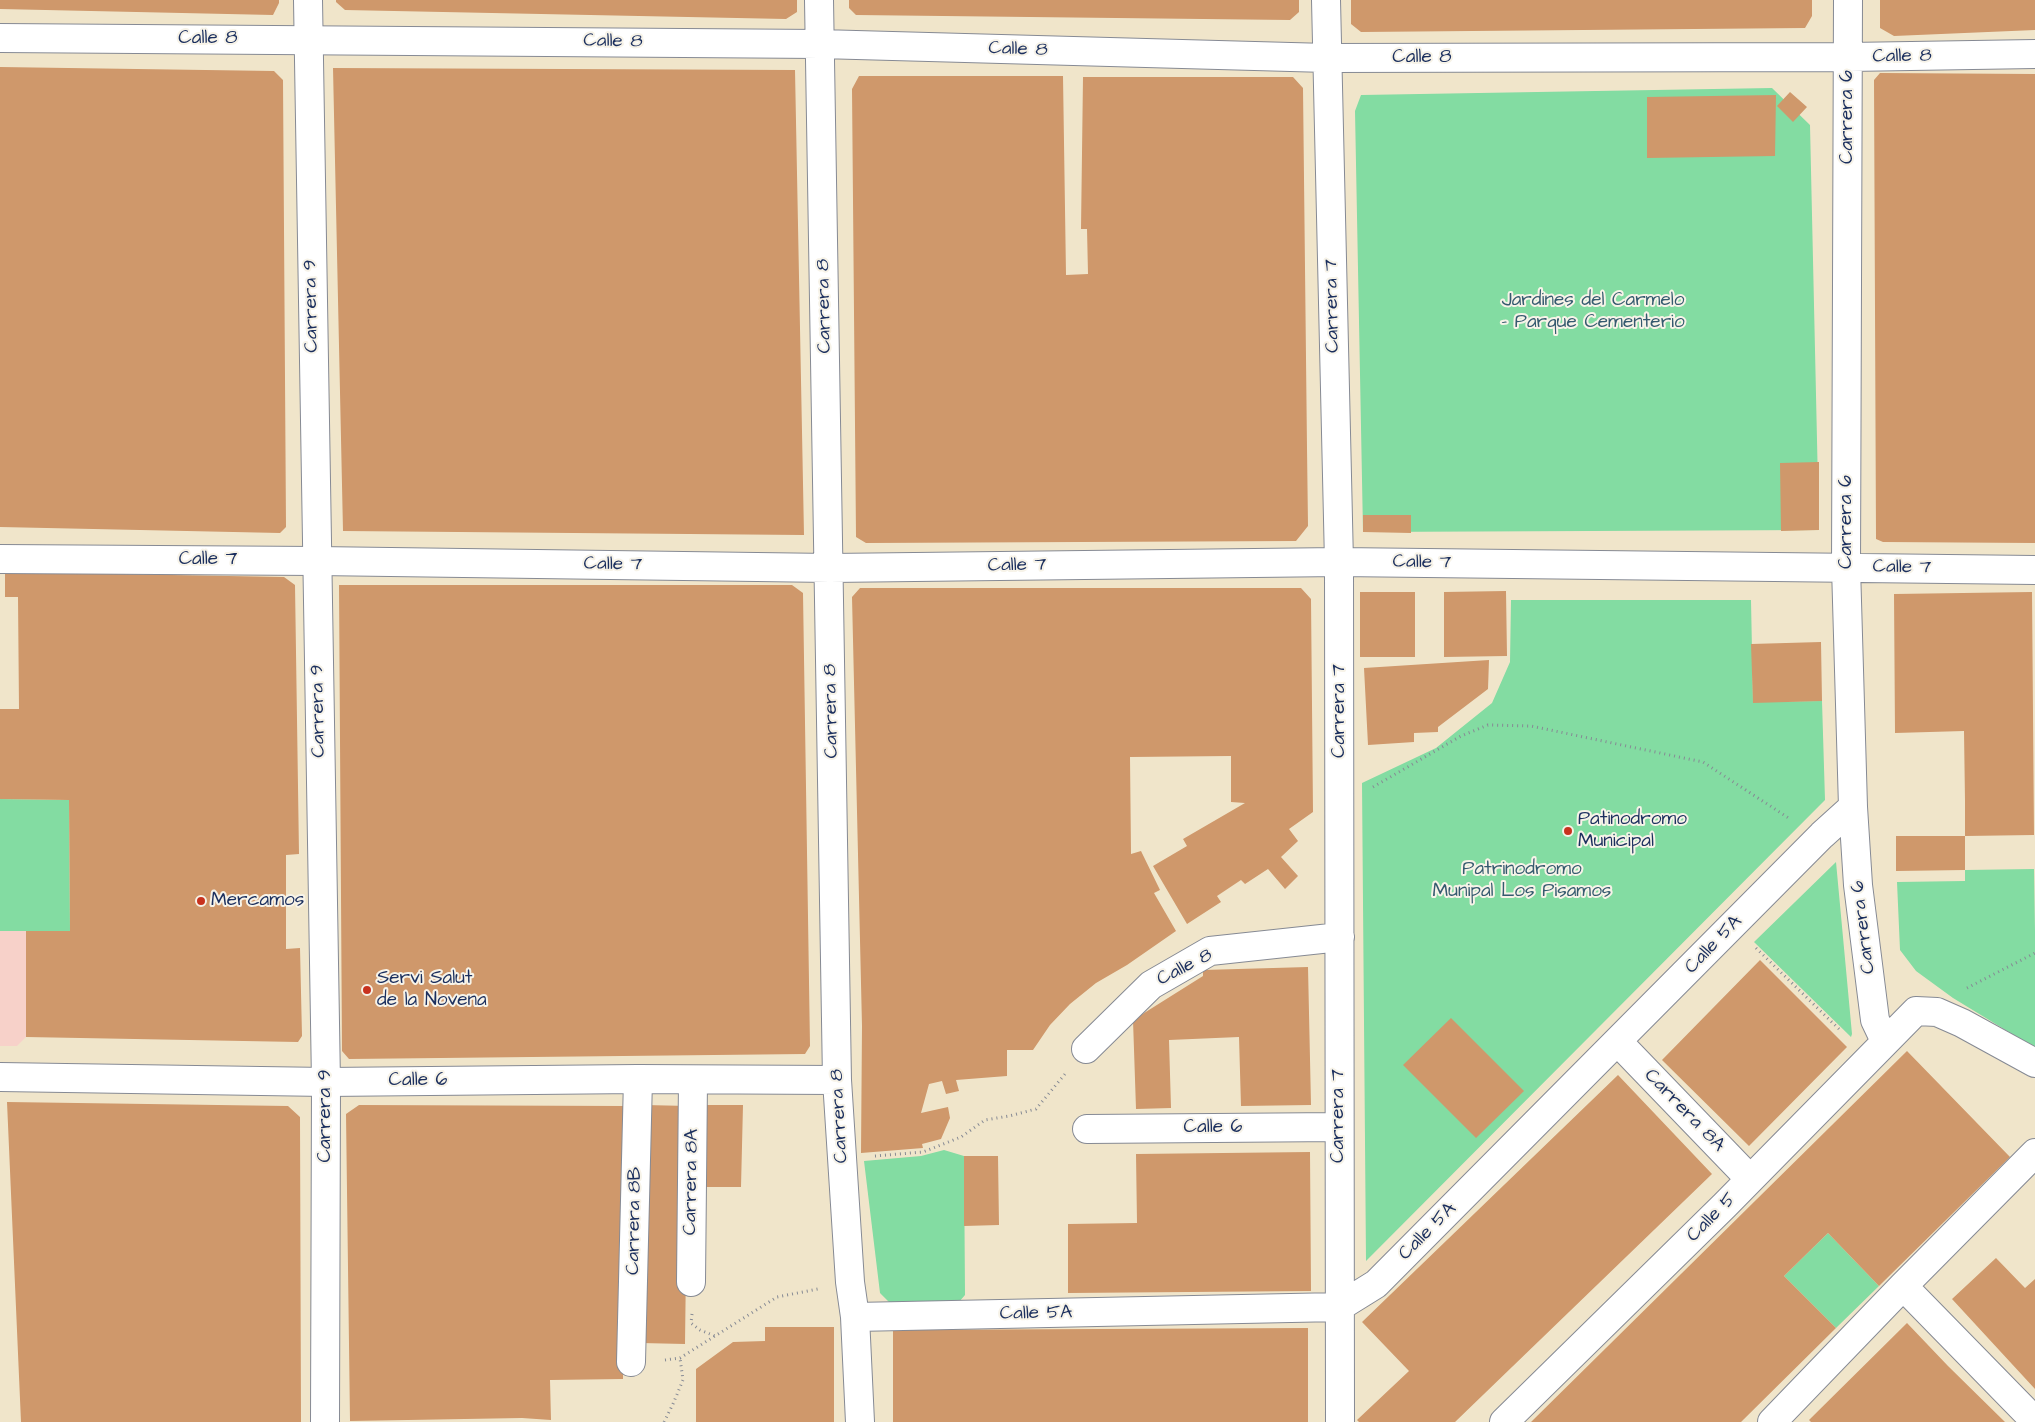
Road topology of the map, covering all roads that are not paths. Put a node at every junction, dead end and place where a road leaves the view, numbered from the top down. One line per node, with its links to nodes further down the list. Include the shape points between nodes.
1 (308, 0): 6 (street, Carrera 9)
2 (819, 0): 7 (street, Carrera 8)
3 (1326, 0): 9 (street, Carrera 7)
4 (1848, 0): 10 (street, Carrera 6)
5 (0, 38): 6 (street, Calle 8)
6 (308, 39): 7 (street, Calle 8); 12 (street, Carrera 9)
7 (820, 44): 9 (street, Calle 8); 15 (street, Carrera 8)
8 (2035, 54): 10 (street, Calle 8)
9 (1327, 58): 10 (street, Calle 8); 13 (street, Carrera 7)
10 (1849, 58): 14 (street, Carrera 6)
11 (0, 559): 12 (street, Calle 7)
12 (317, 561): 15 (street, Calle 7); 27 (street, Carrera 9)
13 (1339, 562): 14 (street, Calle 7); 15 (street, Calle 7); 18 (street, Carrera 7)
14 (1846, 567): 16 (street, Calle 7); 17 (street, Carrera 6)
15 (830, 568): 25 (street, Carrera 8)
16 (2035, 570)
17 (1854, 807): 19 (street, Calle 5A); 21 (street, Carrera 6, via 1858,885)
18 (1340, 937): 20 (street, Calle 8, via 1210,952 1151,985); 28 (street, Carrera 7)
19 (1618, 1042): 31 (street, Carrera 8A); 34 (street, Calle 5A, via 1376,1284)
20 (1086, 1049)
21 (1876, 1049): 22 (street, Calle 5, via 1926,1011 1962,1023); 31 (street, Calle 5)
22 (2035, 1063)
23 (0, 1078): 27 (street, Calle 6)
24 (638, 1079): 26 (street, Calle 6); 27 (street, Calle 6); 36 (street, Carrera 8B)
25 (837, 1080): 26 (street, Calle 6); 35 (street, Carrera 8)
26 (693, 1081): 32 (street, Carrera 8A)
27 (326, 1082): 38 (street, Carrera 9)
28 (1339, 1126): 29 (street, Calle 6); 34 (street, Carrera 7)
29 (1087, 1129)
30 (2035, 1153): 33 (street)
31 (1750, 1179): 41 (street, Calle 5)
32 (691, 1282)
33 (1903, 1286): 37 (street); 42 (street)
34 (1339, 1307): 35 (street, Calle 5A); 40 (street, Carrera 7)
35 (855, 1317): 39 (street, Carrera 8)
36 (631, 1362)
37 (2035, 1421)
38 (325, 1422)
39 (860, 1422)
40 (1340, 1422)
41 (1504, 1422)
42 (1772, 1422)

